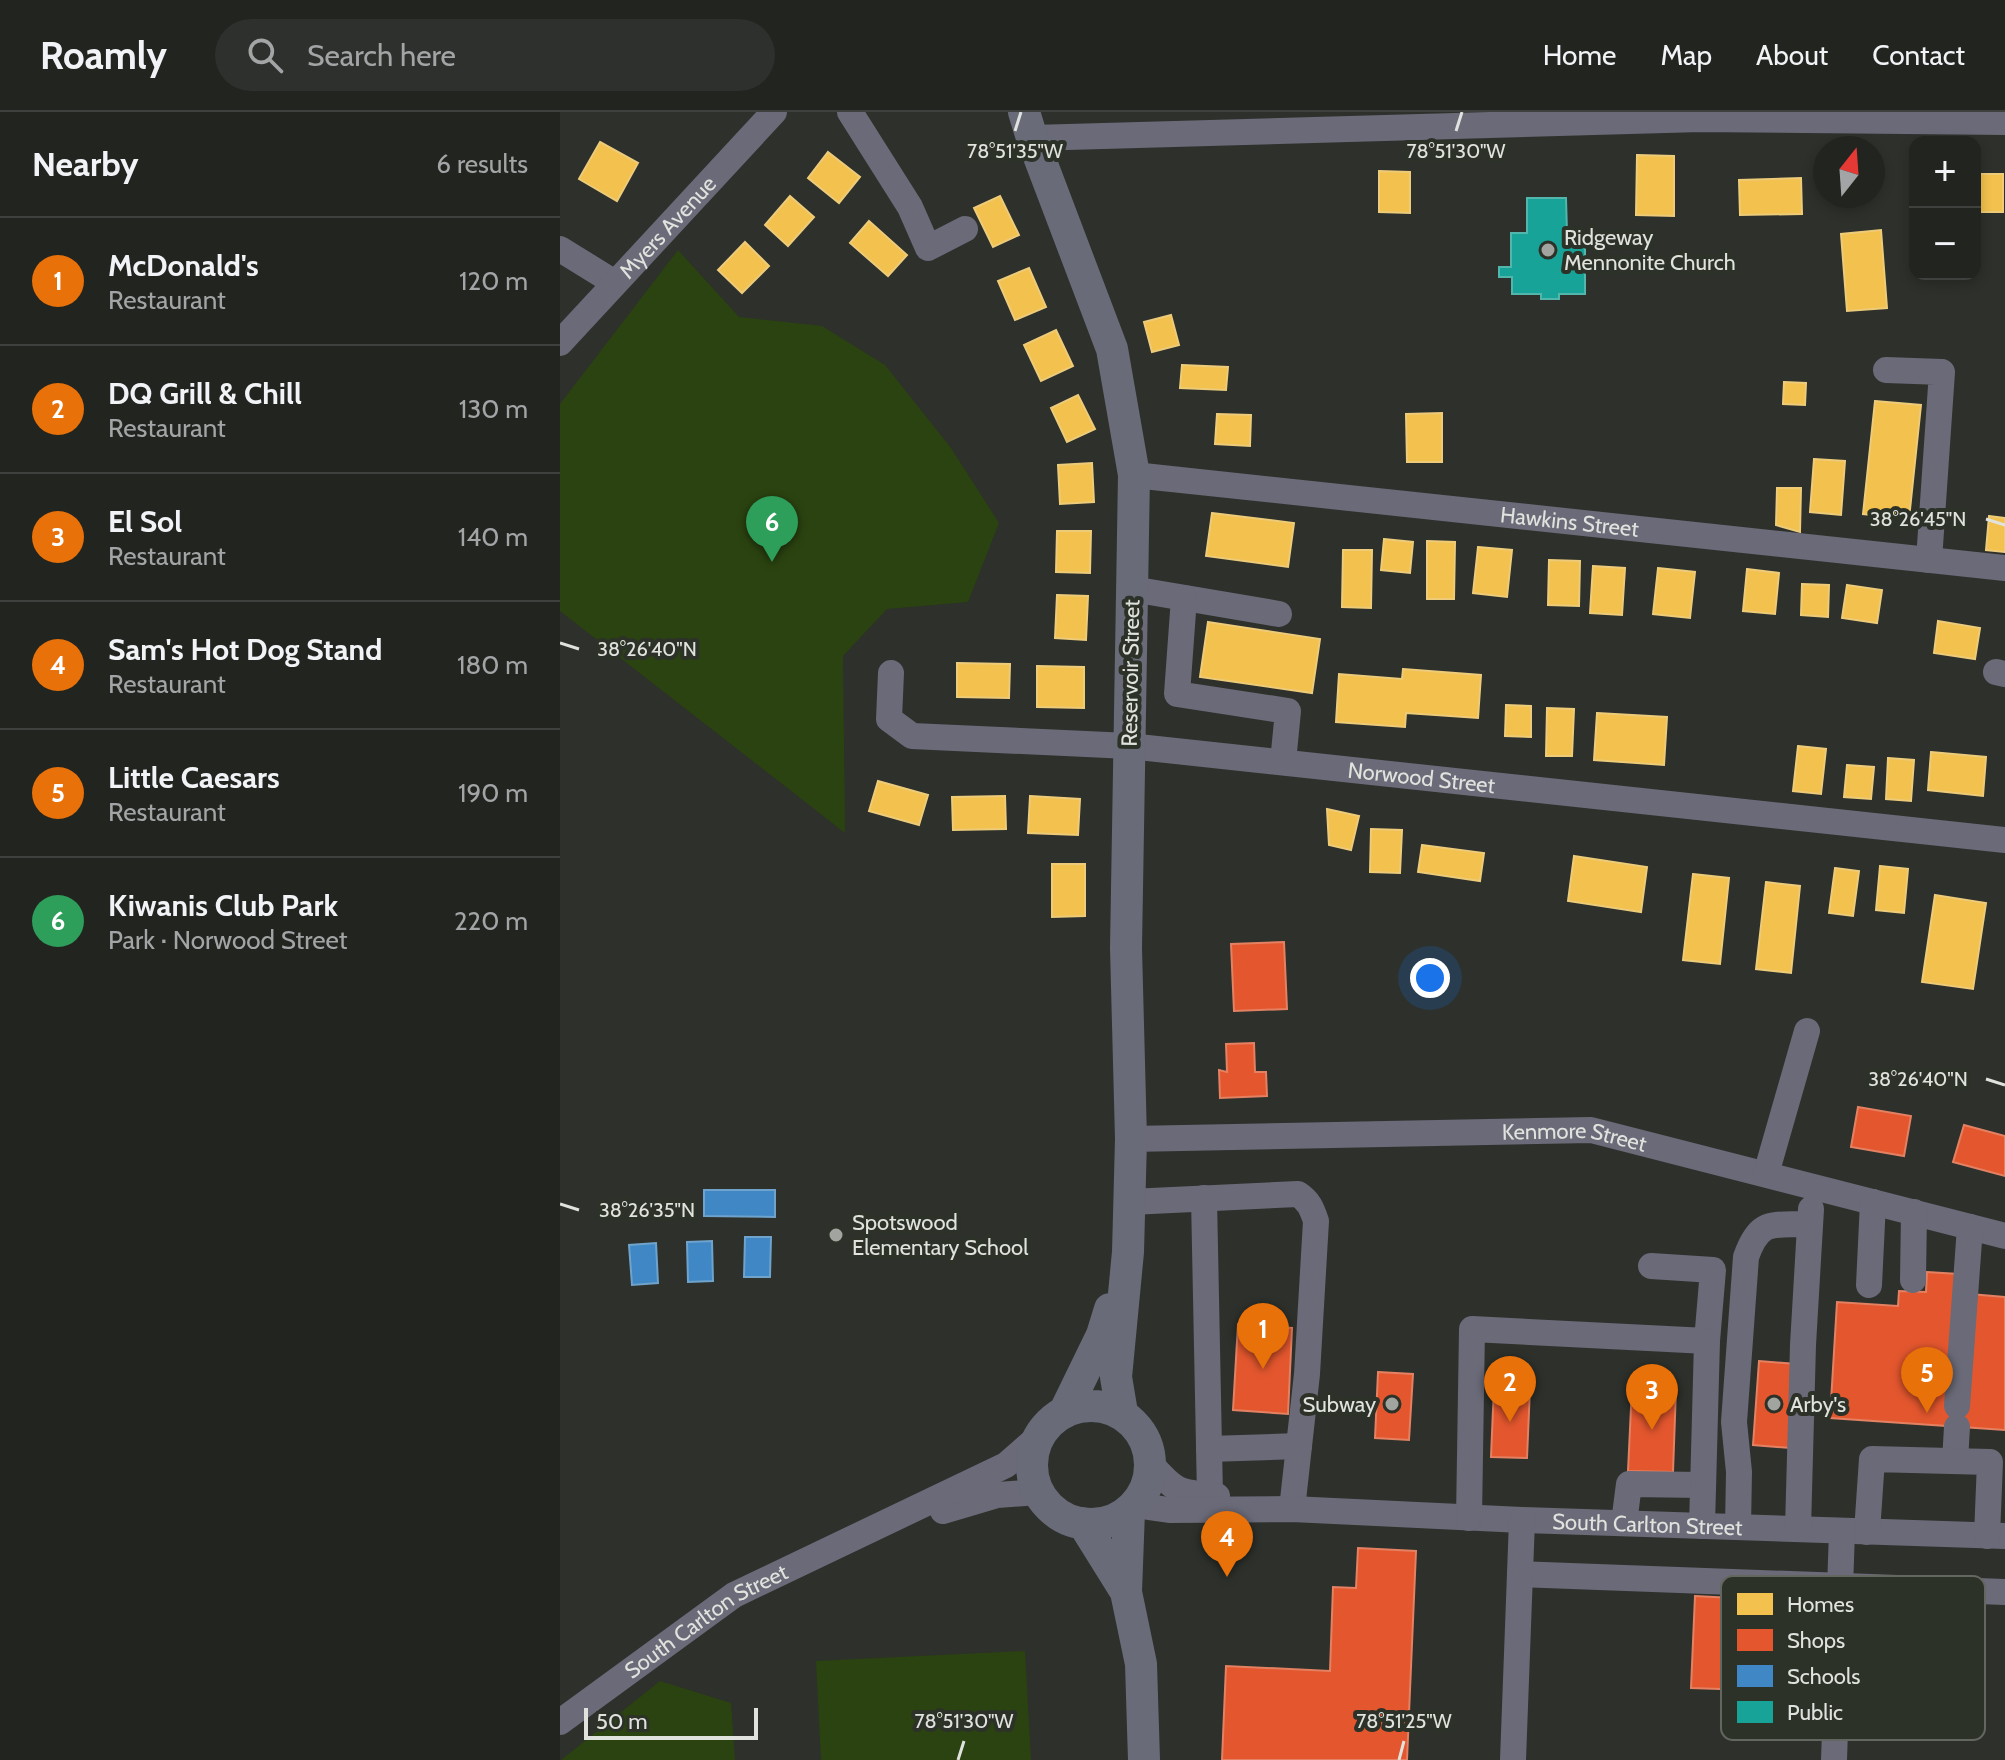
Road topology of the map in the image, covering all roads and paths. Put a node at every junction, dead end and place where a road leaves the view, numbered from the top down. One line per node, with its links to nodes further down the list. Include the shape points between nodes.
1 (774, 112): 8 (street, Myers Avenue)
2 (850, 112): 6 (street, via 910,207 928,248)
3 (1700, 115): 4 (street); 5 (street, via 1045,136)
4 (2005, 122)
5 (1028, 125): 11 (main road, Reservoir Street, via 1112,349)
6 (965, 229)
7 (560, 249): 8 (street)
8 (615, 283): 9 (street, Myers Avenue)
9 (560, 343)
10 (1886, 370): 12 (street, via 1942,372)
11 (1134, 475): 12 (street, Hawkins Street); 14 (main road, Reservoir Street)
12 (1929, 560): 13 (street, Hawkins Street)
13 (2005, 568)
14 (1132, 589): 15 (street); 18 (main road, Reservoir Street)
15 (1184, 598): 16 (street); 19 (street, via 1177,694 1288,711)
16 (1279, 614)
17 (891, 673): 18 (street, Norwood Street, via 889,719 912,736)
18 (1129, 746): 19 (street, Norwood Street); 22 (main road, Reservoir Street, via 1126,948)
19 (1283, 762): 20 (street, Norwood Street)
20 (2005, 840)
21 (1807, 1031): 23 (street)
22 (1131, 1139): 23 (street, Kenmore Street, via 1591,1130); 26 (main road, Reservoir Street)
23 (1766, 1174): 24 (street, Kenmore Street)
24 (1813, 1186): 27 (street, Kenmore Street); 29 (street)
25 (1204, 1198): 26 (street); 40 (street, via 1298,1194 1311,1207 1316,1221); 41 (street)
26 (1130, 1202): 32 (main road, Reservoir Street)
27 (1873, 1202): 28 (street, Kenmore Street); 35 (street)
28 (1914, 1212): 30 (street, Kenmore Street); 34 (street)
29 (1810, 1224): 54 (street, via 1765,1227 1753,1237 1746,1257 1734,1422); 55 (street)
30 (1970, 1227): 31 (street, Kenmore Street); 42 (street)
31 (2005, 1236)
32 (1128, 1252): 37 (main road, Reservoir Street, via 1102,1335); 38 (main road, Reservoir Street, via 1116,1377)
33 (1651, 1266): 36 (street, via 1713,1270)
34 (1913, 1280)
35 (1869, 1285)
36 (1707, 1341): 44 (street); 49 (street, via 1472,1329)
37 (1065, 1411): 38 (main road, via 1104,1406); 39 (main road)
38 (1122, 1413): 43 (main road, via 1137,1427)
39 (1038, 1437): 45 (main road, via 1032,1455); 57 (street, South Carlton Street, via 1006,1465)
40 (1299, 1446): 41 (street); 48 (street)
41 (1209, 1449): 46 (street)
42 (1955, 1461): 56 (street, via 1872,1459); 58 (street, via 1990,1462)
43 (1151, 1464): 46 (street, South Carlton Street, via 1171,1487); 47 (main road, via 1149,1479)
44 (1703, 1485): 52 (street, via 1629,1484); 53 (street)
45 (1038, 1492): 51 (main road, via 1049,1507); 57 (street, South Carlton Street, via 997,1495)
46 (1210, 1496): 48 (street, South Carlton Street)
47 (1132, 1508): 48 (street, South Carlton Street); 51 (main road, via 1110,1521); 63 (main road)
48 (1292, 1509): 49 (street, South Carlton Street)
49 (1469, 1518): 50 (street, South Carlton Street)
50 (1522, 1520): 52 (street, South Carlton Street); 59 (street)
51 (1083, 1523): 63 (main road)
52 (1624, 1523): 53 (street, South Carlton Street)
53 (1702, 1526): 54 (street, South Carlton Street)
54 (1738, 1527): 55 (street, South Carlton Street)
55 (1798, 1529): 56 (street, South Carlton Street)
56 (1854, 1531): 58 (street, South Carlton Street); 60 (street)
57 (862, 1533): 65 (street, South Carlton Street, via 734,1595)
58 (1996, 1536)
59 (1520, 1574): 61 (street); 68 (street)
60 (1843, 1576)
61 (1721, 1582)
62 (1985, 1591): 64 (street)
63 (1126, 1592): 67 (main road, via 1141,1664)
64 (2005, 1592)
65 (560, 1722)
66 (1835, 1740): 69 (street)
67 (1144, 1760)
68 (1513, 1760)
69 (1834, 1760)

